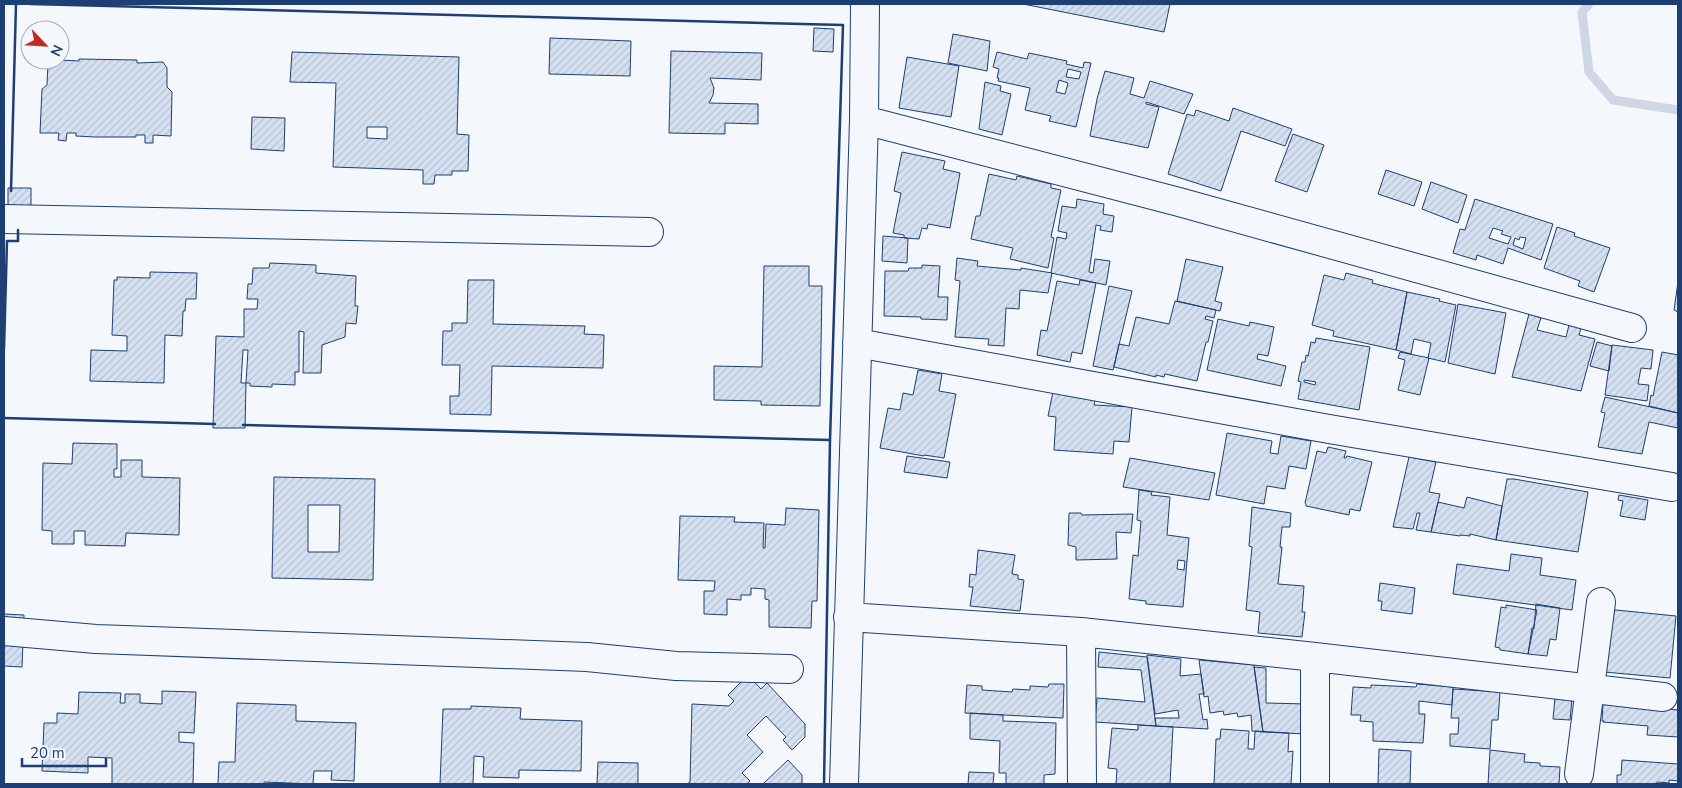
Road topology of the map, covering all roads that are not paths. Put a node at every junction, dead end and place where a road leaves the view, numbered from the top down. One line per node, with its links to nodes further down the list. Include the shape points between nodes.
1 (865, 4): 2 (street)
2 (864, 120): 5 (street, via 1179,202); 6 (street)
3 (4, 219): 4 (street)
4 (649, 232)
5 (1632, 328)
6 (857, 342): 7 (street, via 1330,430); 9 (street)
7 (1672, 487)
8 (1601, 602): 14 (street)
9 (848, 617): 11 (street); 17 (street)
10 (4, 631): 13 (street, via 96,639 587,657 676,666)
11 (1081, 632): 12 (street); 18 (street)
12 (1315, 657): 14 (street); 19 (street)
13 (789, 669)
14 (1590, 689): 15 (street); 16 (street)
15 (1663, 697)
16 (1579, 774)
17 (844, 784)
18 (1082, 784)
19 (1316, 784)

